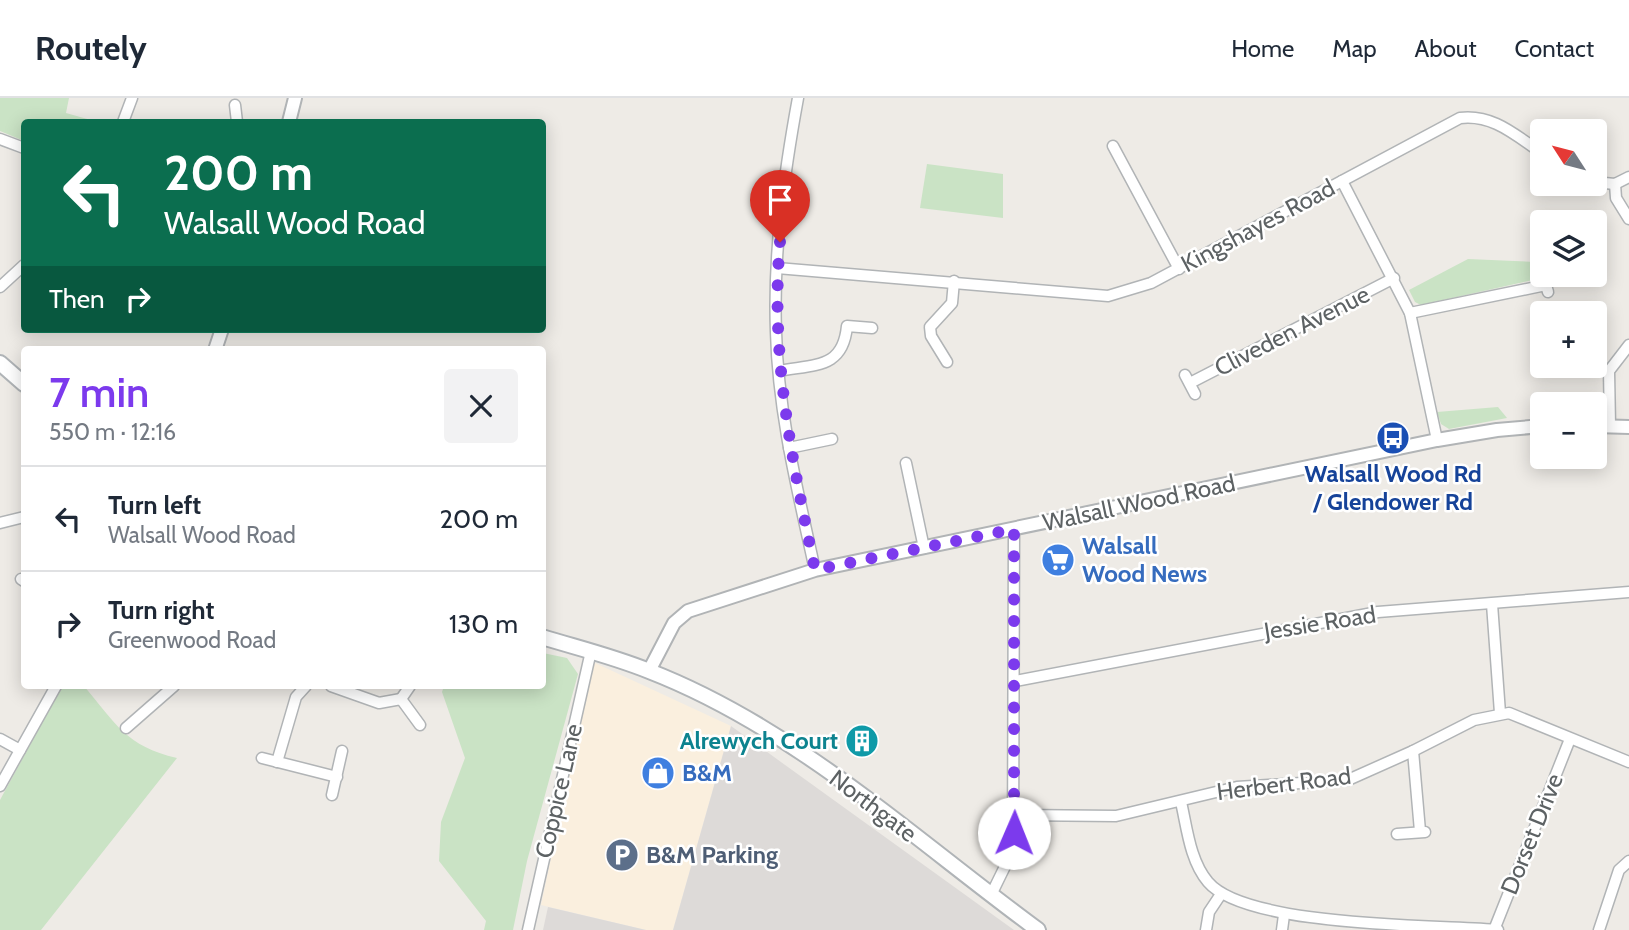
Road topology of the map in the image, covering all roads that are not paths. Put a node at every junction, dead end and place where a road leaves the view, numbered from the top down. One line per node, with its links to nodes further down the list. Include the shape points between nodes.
1 (132, 98): 5 (street)
2 (295, 98): 7 (street)
3 (798, 98): 18 (street, via 786,160)
4 (235, 105): 6 (street)
5 (124, 119)
6 (237, 119)
7 (290, 119)
8 (0, 139): 11 (street)
9 (1530, 145): 13 (street, Kingshayes Road, via 1492,120 1460,118)
10 (1113, 146): 19 (street)
11 (21, 147)
12 (1629, 177): 15 (street)
13 (1342, 181): 19 (street, Kingshayes Road); 20 (street)
14 (1607, 183): 15 (street)
15 (1615, 184): 16 (street, via 1616,198)
16 (1629, 219)
17 (21, 268): 22 (street)
18 (777, 268): 21 (street, Kingshayes Road); 29 (street)
19 (1179, 269): 21 (street, Kingshayes Road, via 1137,290 1108,296)
20 (1394, 278): 24 (street); 31 (street, Cliveden Avenue, via 1188,379)
21 (954, 281): 27 (street, via 952,303 930,327)
22 (0, 287)
23 (1532, 287): 24 (street)
24 (1410, 313): 36 (street)
25 (872, 328): 29 (street, via 847,326 845,345 831,361)
26 (1629, 345): 32 (street, via 1609,371)
27 (947, 362)
28 (0, 363): 30 (main road)
29 (779, 371): 37 (street)
30 (21, 381)
31 (1195, 394)
32 (1610, 426): 34 (street)
33 (1530, 427): 36 (street, Walsall Wood Road)
34 (1629, 427)
35 (832, 439): 37 (street)
36 (1437, 440): 41 (street, Walsall Wood Road)
37 (789, 447): 43 (street)
38 (906, 463): 42 (street)
39 (21, 518): 40 (street)
40 (0, 523)
41 (1014, 529): 42 (street, Walsall Wood Road); 49 (street)
42 (924, 548): 43 (street, Walsall Wood Road)
43 (815, 570): 48 (street, Walsall Wood Road, via 688,611 674,623)
44 (1629, 592): 45 (street, Jessie Road)
45 (1492, 604): 49 (street, Jessie Road, via 1378,612); 57 (street)
46 (546, 638): 47 (main road, Northgate)
47 (590, 651): 48 (main road, Northgate); 79 (street, Coppice Lane)
48 (649, 671): 77 (main road, Northgate, via 738,715 799,752)
49 (1015, 681): 73 (street)
50 (54, 689): 63 (street)
51 (171, 689): 58 (street)
52 (303, 689): 67 (street, via 296,697)
53 (339, 689): 55 (street, via 379,703)
54 (408, 689): 55 (street)
55 (401, 699): 59 (street)
56 (133, 708): 58 (street)
57 (1500, 713): 62 (street); 65 (street, Herbert Road, via 1474,720)
58 (142, 715): 60 (street)
59 (421, 725)
60 (126, 728)
61 (0, 739): 63 (street)
62 (1570, 739): 68 (street); 83 (street, Dorset Drive)
63 (20, 750): 70 (street)
64 (342, 751): 69 (street)
65 (1413, 751): 72 (street, Herbert Road, via 1348,780 1237,787); 74 (street, via 1423,831)
66 (262, 758): 67 (street)
67 (277, 762): 69 (street)
68 (1629, 762)
69 (337, 777): 71 (street)
70 (0, 786)
71 (332, 795)
72 (1181, 802): 73 (street, Herbert Road, via 1116,816); 76 (street, via 1197,863)
73 (1015, 815): 77 (street, via 1013,850)
74 (1397, 834)
75 (1629, 860): 84 (street, via 1619,870)
76 (1221, 894): 78 (street); 81 (street, via 1209,912)
77 (991, 895): 80 (main road, Northgate)
78 (1284, 915): 82 (street); 83 (street)
79 (528, 930)
80 (1038, 930)
81 (1206, 930)
82 (1282, 930)
83 (1497, 930)
84 (1599, 930)

